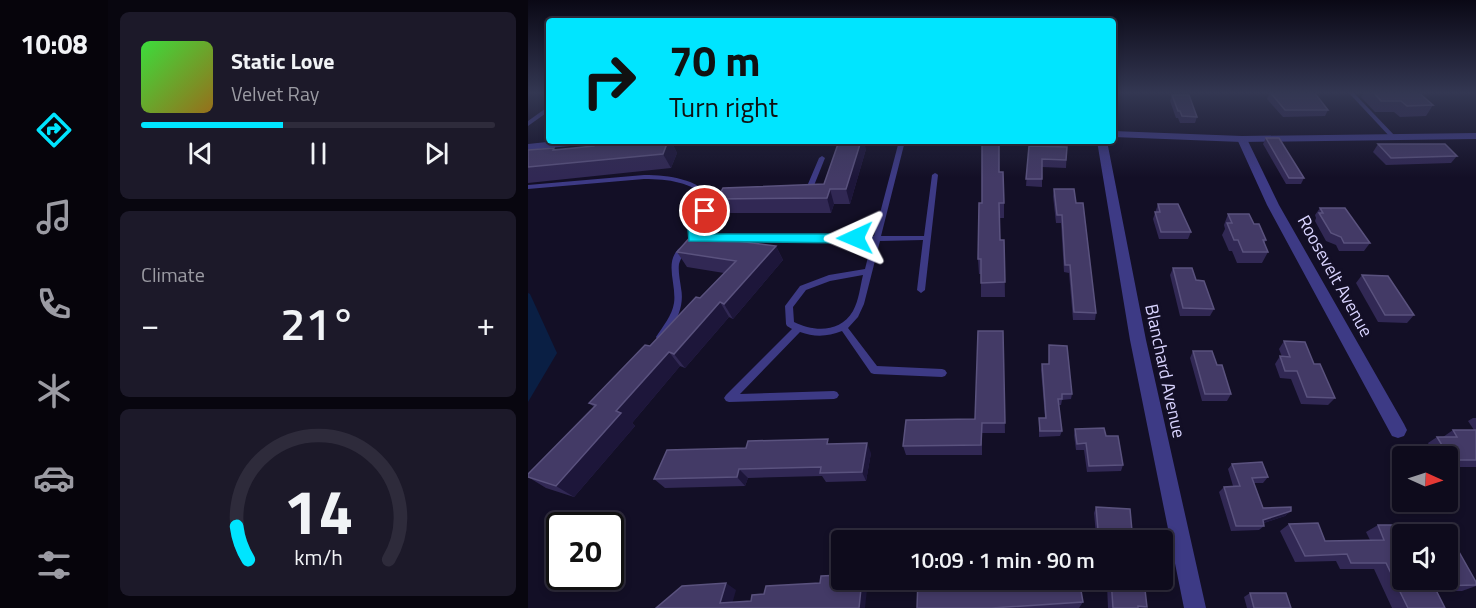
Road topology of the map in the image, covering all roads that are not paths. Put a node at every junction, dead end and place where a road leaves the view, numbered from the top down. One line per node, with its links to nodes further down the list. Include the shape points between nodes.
1 (1377, 120): 4 (lane)
2 (1116, 134): 5 (street)
3 (1476, 136): 4 (street)
4 (1393, 137): 5 (street)
5 (1242, 139): 26 (street, Roosevelt Avenue)
6 (560, 144): 9 (street)
7 (901, 144): 17 (lane)
8 (1103, 144): 27 (street, Blanchard Avenue, via 1138,340)
9 (528, 147)
10 (822, 158): 13 (lane, via 808,193)
11 (935, 175): 18 (lane)
12 (528, 187): 15 (lane, via 660,177 702,188)
13 (801, 194)
14 (722, 198): 15 (lane)
15 (713, 199): 16 (lane, via 694,229)
16 (694, 238): 17 (lane); 23 (lane, via 680,251 675,266 678,301 670,324)
17 (877, 238): 18 (lane); 19 (lane)
18 (927, 238): 20 (lane)
19 (868, 271): 21 (lane, via 829,278 803,288 789,306 789,324); 22 (lane, via 855,316)
20 (921, 290)
21 (798, 328): 22 (lane, via 827,333); 25 (lane, via 729,398)
22 (843, 328): 24 (lane, via 874,370)
23 (651, 347)
24 (942, 373)
25 (834, 396)
26 (1398, 430)
27 (1195, 608)

